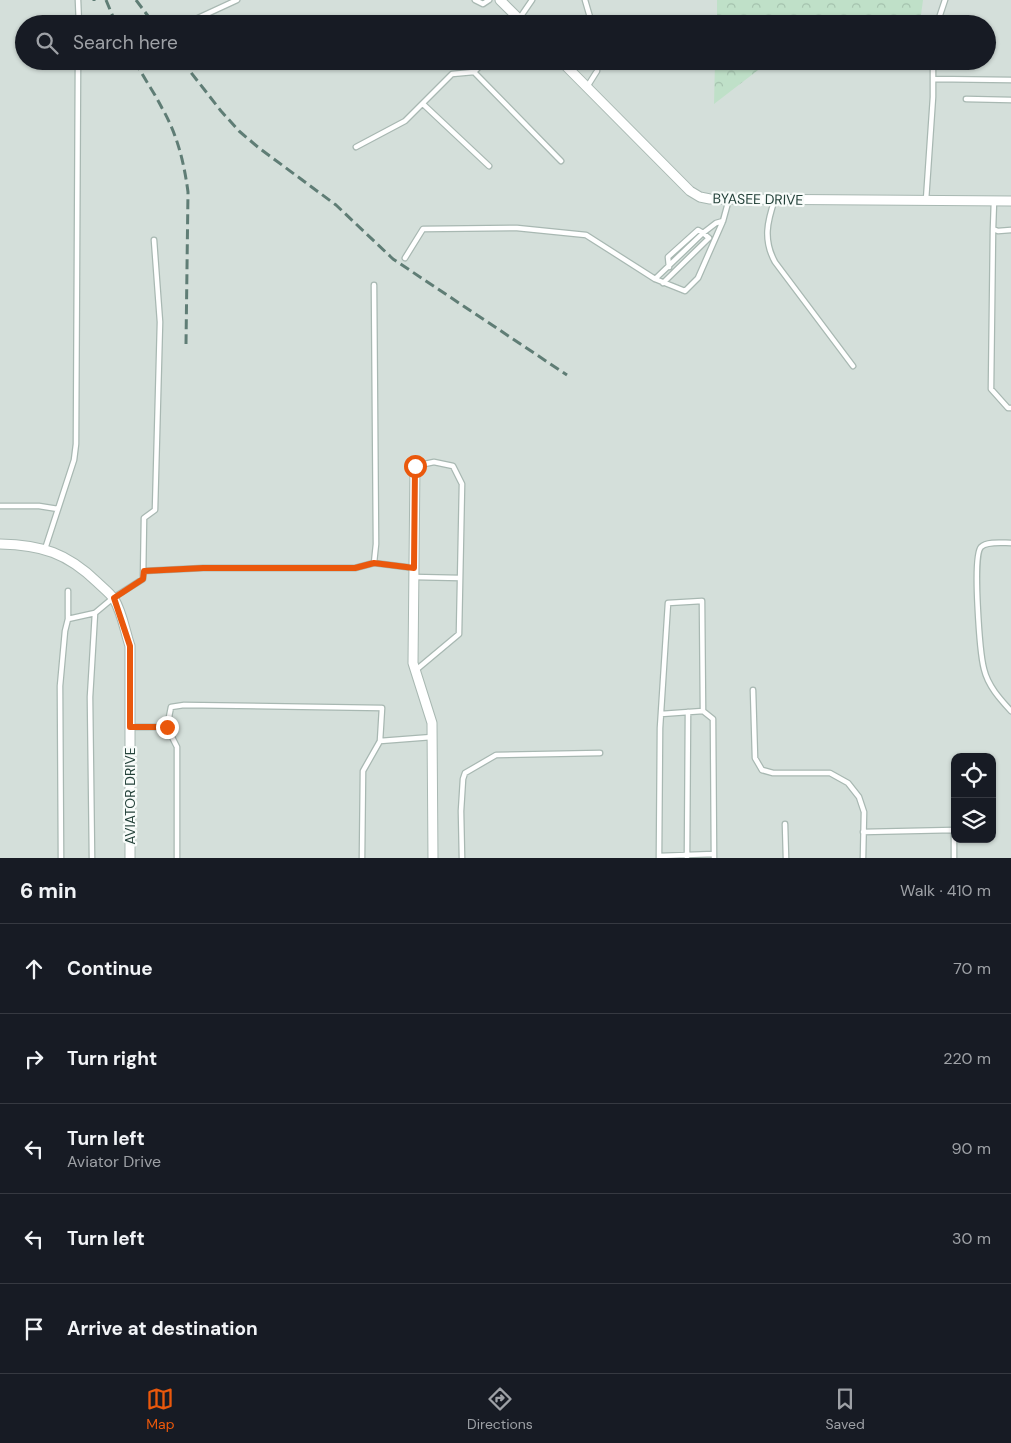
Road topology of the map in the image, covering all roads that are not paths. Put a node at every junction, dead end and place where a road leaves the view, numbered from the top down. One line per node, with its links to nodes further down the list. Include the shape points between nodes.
1 (78, 0): 9 (lane)
2 (237, 0): 10 (lane)
3 (476, 0): 4 (lane, via 483,4)
4 (489, 0)
5 (500, 0): 11 (street)
6 (532, 0): 12 (lane)
7 (585, 0): 13 (lane)
8 (945, 0): 14 (lane)
9 (78, 15)
10 (204, 15)
11 (515, 15)
12 (525, 15)
13 (589, 15)
14 (940, 15)
15 (78, 70): 48 (lane, via 76,444)
16 (570, 70): 22 (street, BYASEE DRIVE)
17 (597, 70): 22 (lane)
18 (933, 70): 20 (lane)
19 (474, 72): 25 (lane, via 452,74); 27 (lane)
20 (933, 79): 21 (lane); 31 (lane)
21 (1011, 80)
22 (586, 87): 29 (street, BYASEE DRIVE, via 690,191 705,198)
23 (966, 99): 24 (lane)
24 (1011, 100)
25 (423, 104): 26 (lane, via 405,121); 28 (lane)
26 (356, 147)
27 (560, 161)
28 (489, 166)
29 (729, 199): 30 (street, BYASEE DRIVE); 34 (lane)
30 (774, 199): 31 (street, BYASEE DRIVE); 44 (lane, via 767,222 768,250)
31 (926, 200): 32 (street, BYASEE DRIVE)
32 (994, 201): 33 (street, BYASEE DRIVE); 35 (lane)
33 (1011, 201)
34 (723, 221): 37 (lane, via 716,222); 42 (lane, via 695,283 685,291)
35 (993, 229): 36 (lane); 45 (lane, via 992,389)
36 (1011, 230)
37 (703, 233): 40 (lane); 40 (lane, via 698,230 668,256); 42 (lane, via 709,238)
38 (154, 240): 53 (lane, via 160,322 157,460 155,510 144,518)
39 (405, 258): 41 (lane, via 423,229 517,228 586,235)
40 (669, 267): 41 (lane)
41 (654, 279): 42 (lane)
42 (663, 283)
43 (374, 285): 52 (lane)
44 (853, 366)
45 (1011, 408)
46 (415, 466): 54 (street); 55 (lane, via 434,462 453,466 462,484)
47 (0, 506): 48 (lane)
48 (58, 509): 51 (lane)
49 (1011, 543): 63 (lane, via 984,545 977,558 977,608 984,668 994,690)
50 (0, 544): 51 (street, via 24,544)
51 (46, 549): 57 (street, via 72,561)
52 (374, 563): 53 (lane, via 355,568); 54 (lane)
53 (144, 571): 57 (lane, via 143,579)
54 (414, 573): 55 (lane); 60 (street)
55 (460, 578): 60 (lane, via 458,634)
56 (68, 591): 59 (lane)
57 (114, 598): 58 (lane); 66 (street, AVIATOR DRIVE, via 130,646)
58 (95, 613): 59 (lane); 77 (lane, via 90,697)
59 (68, 619): 76 (lane, via 60,686)
60 (415, 671): 68 (street, via 429,710)
61 (753, 690): 72 (lane, via 755,758 762,770 773,773 830,773 848,782 864,812)
62 (703, 711): 64 (lane); 65 (lane, via 702,601 668,603); 73 (lane, via 713,719)
63 (1011, 711)
64 (688, 712): 65 (lane); 75 (lane)
65 (661, 714): 74 (lane)
66 (130, 727): 67 (lane); 78 (street, AVIATOR DRIVE)
67 (167, 727): 69 (lane, via 170,706 382,708); 79 (lane, via 177,747)
68 (432, 737): 69 (lane); 81 (street)
69 (380, 740): 80 (lane, via 363,771)
70 (600, 753): 82 (lane, via 496,755 465,773 462,779)
71 (785, 824): 83 (lane)
72 (863, 832): 84 (lane); 85 (lane, via 954,830)
73 (714, 856): 75 (lane)
74 (659, 857): 75 (lane)
75 (687, 857)
76 (61, 858)
77 (92, 858)
78 (130, 858)
79 (177, 858)
80 (362, 858)
81 (433, 858)
82 (462, 858)
83 (786, 858)
84 (863, 858)
85 (954, 858)

